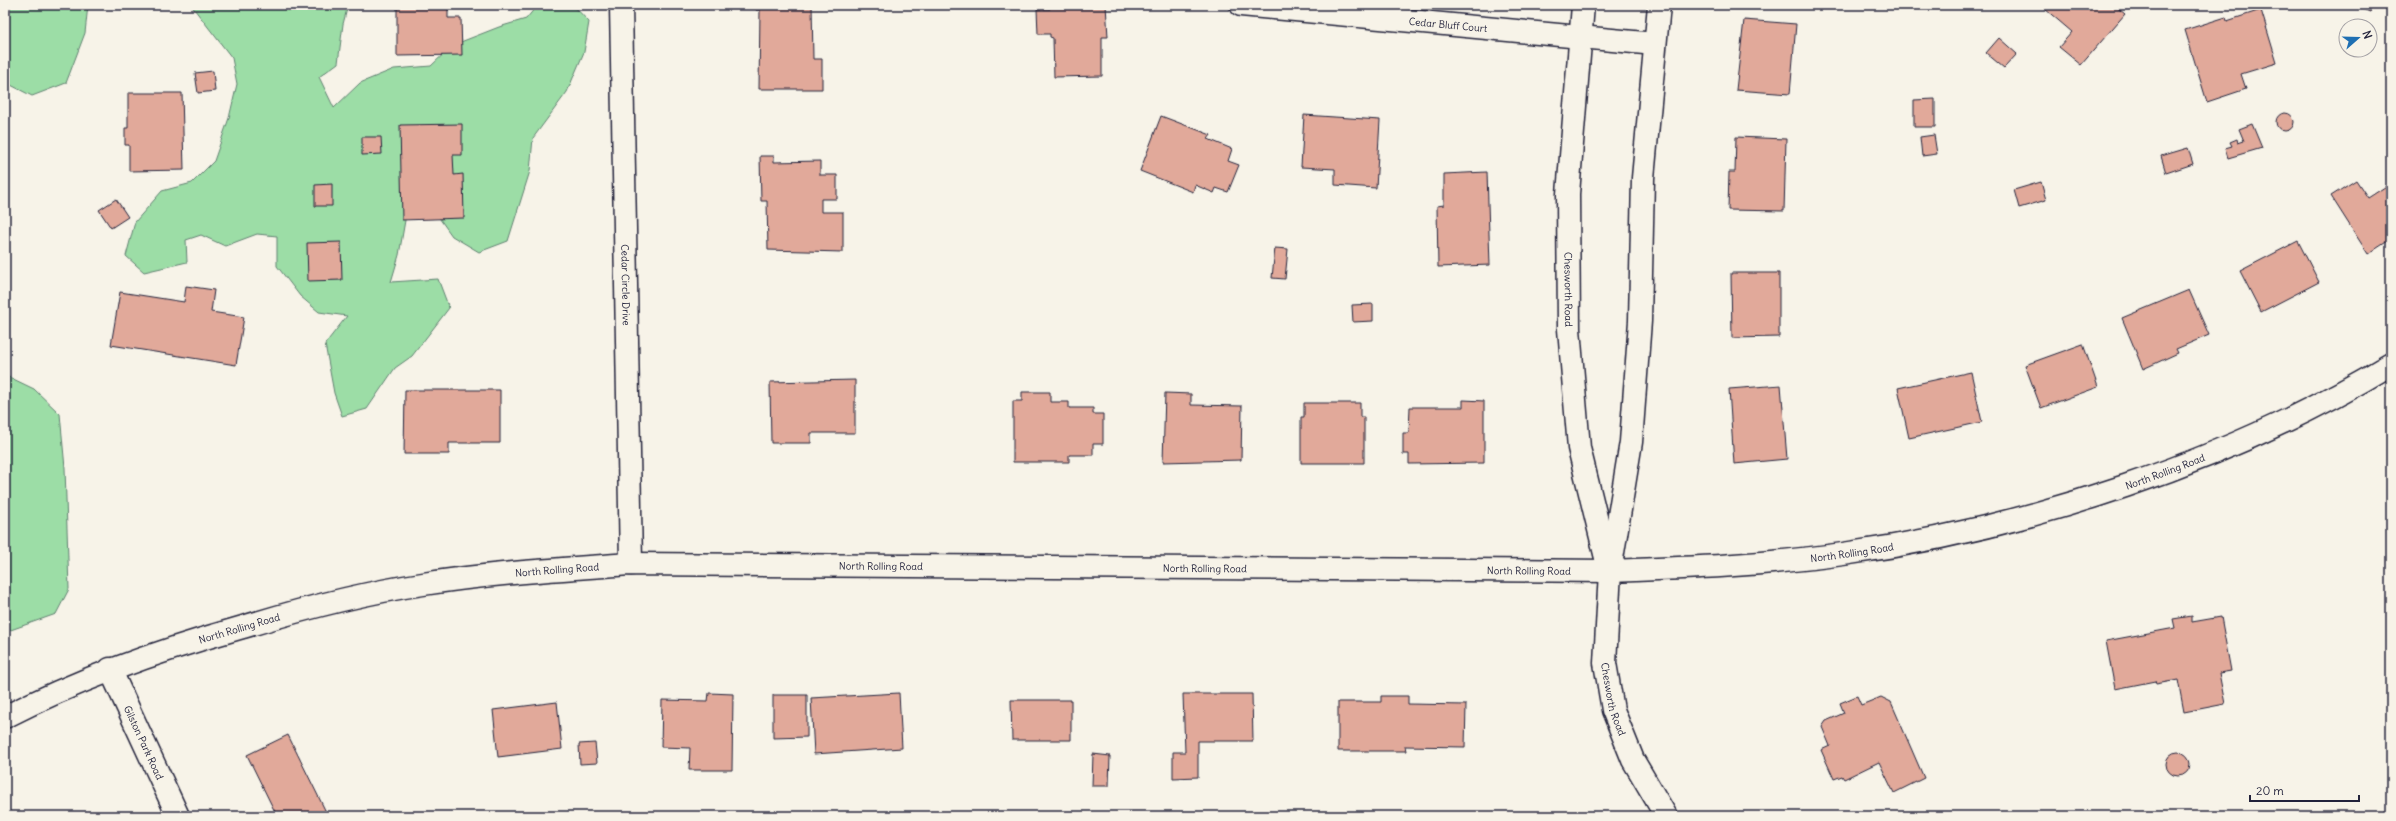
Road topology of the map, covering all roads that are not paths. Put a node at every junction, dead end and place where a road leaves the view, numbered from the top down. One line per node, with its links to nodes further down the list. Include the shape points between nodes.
1 (621, 5): 8 (street, Cedar Circle Drive)
2 (1241, 5): 5 (street, Cedar Bluff Court)
3 (1584, 5): 5 (street, Chesworth Road)
4 (1659, 5): 6 (street, Chesworth Road)
5 (1580, 37): 6 (street, Cedar Bluff Court); 9 (street, Chesworth Road, via 1568,194 1569,329 1579,448)
6 (1655, 44): 9 (street, Chesworth Road, via 1643,178 1640,321 1631,442)
7 (2391, 364): 9 (street, North Rolling Road, via 2356,385 2232,445 2106,493 1971,530 1844,554 1736,566)
8 (631, 564): 9 (street, North Rolling Road); 10 (street, North Rolling Road, via 520,571 423,584 327,602)
9 (1610, 570): 13 (street, Chesworth Road, via 1605,664 1613,710 1633,760)
10 (110, 669): 11 (street, North Rolling Road); 12 (street, Gilston Park Road)
11 (5, 716)
12 (178, 816)
13 (1666, 816)

